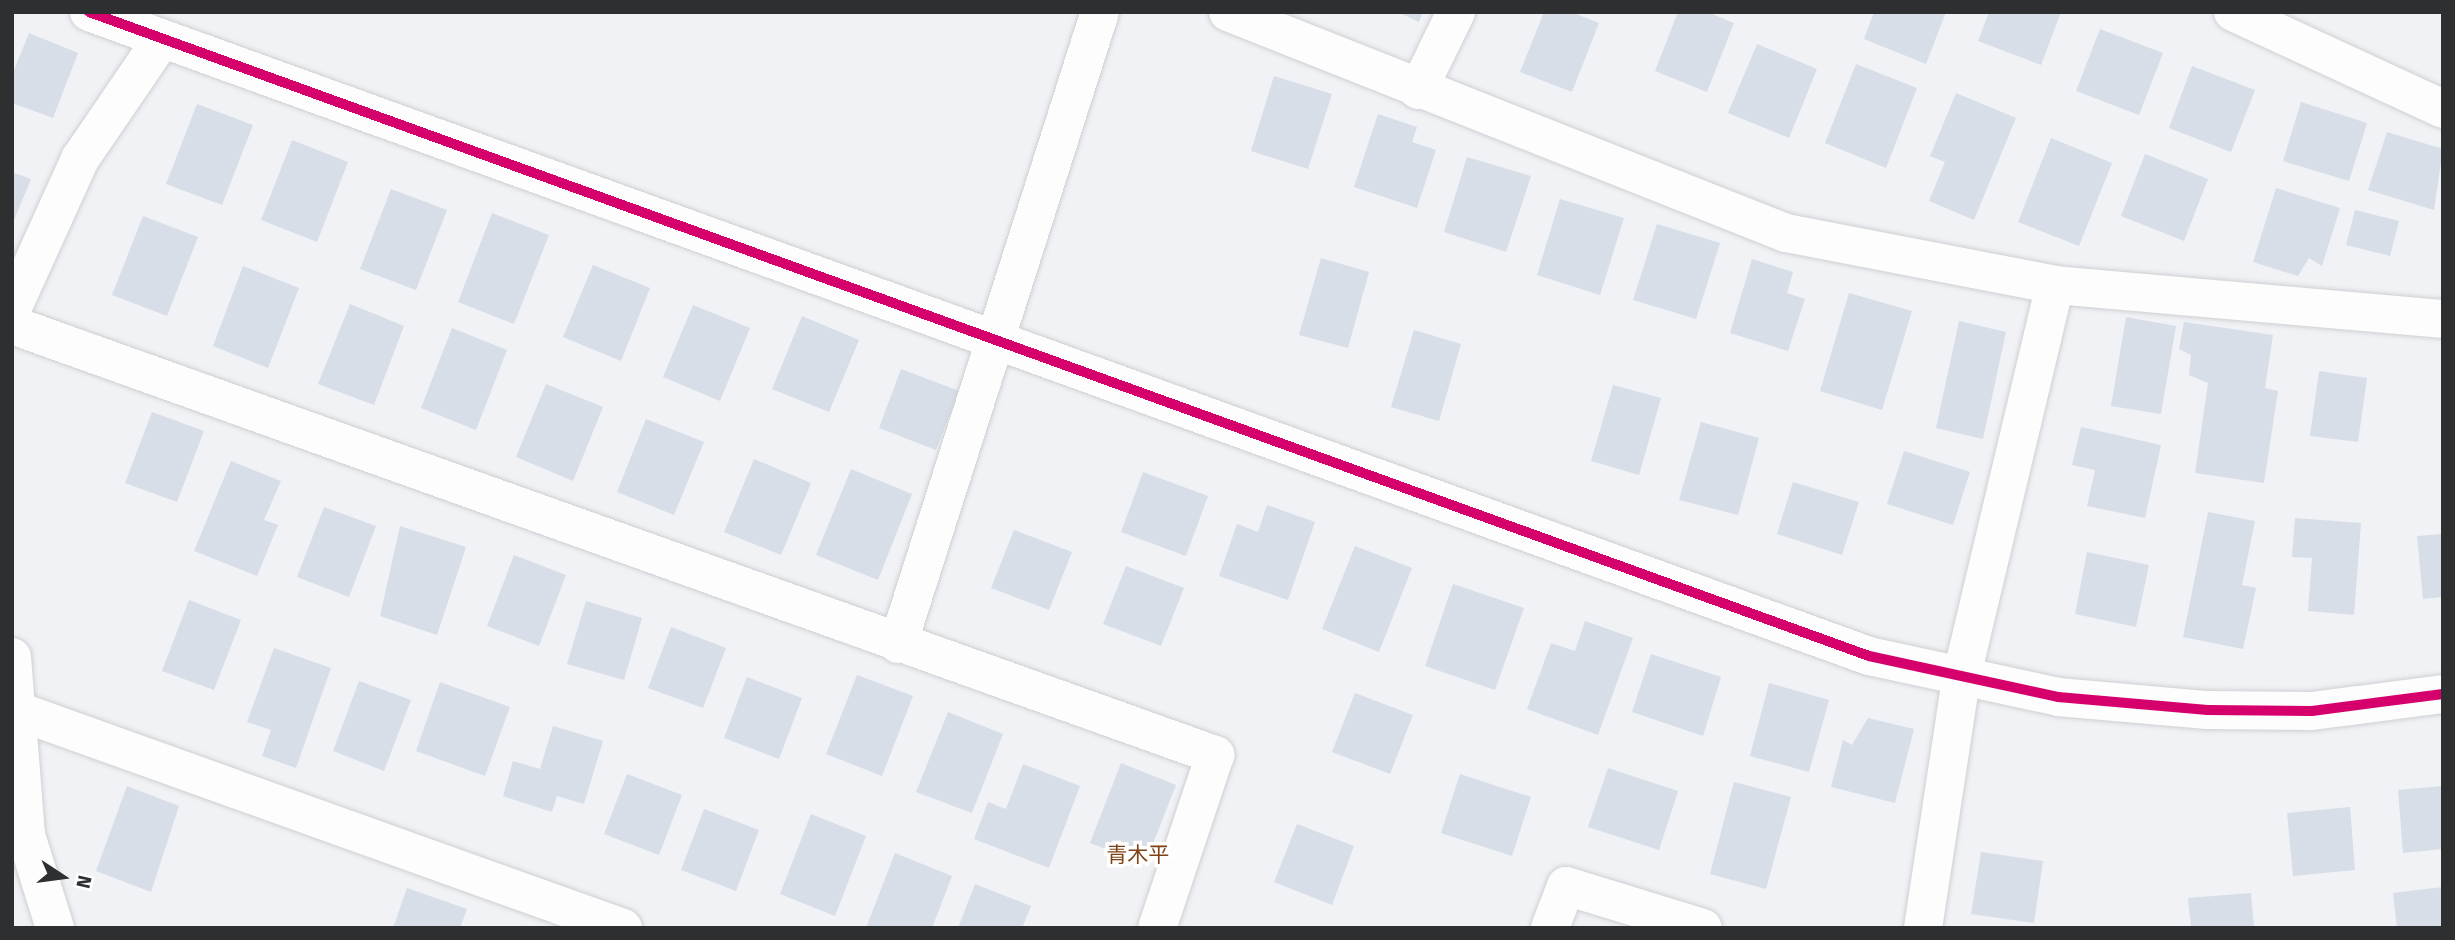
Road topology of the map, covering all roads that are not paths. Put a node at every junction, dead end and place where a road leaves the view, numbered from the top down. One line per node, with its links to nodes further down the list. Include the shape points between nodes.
1 (89, 12): 6 (street)
2 (1100, 12): 13 (street)
3 (1228, 12): 7 (street)
4 (1456, 12): 7 (street)
5 (2233, 12): 8 (street)
6 (172, 25): 10 (street, via 80,159); 13 (street)
7 (1418, 90): 9 (street, via 1786,233)
8 (2443, 109)
9 (2055, 285): 11 (street); 16 (street)
10 (12, 309)
11 (2443, 319)
12 (12, 325): 14 (street)
13 (1000, 340): 14 (street); 16 (street, via 1870,656)
14 (898, 643): 19 (street, via 1215,755)
15 (12, 657): 18 (street)
16 (1961, 679): 17 (street, via 2058,696 2207,710 2312,711); 24 (street)
17 (2443, 694)
18 (16, 710): 20 (street, via 26,835); 21 (street)
19 (1165, 925)
20 (55, 928)
21 (623, 928)
22 (1550, 928): 23 (street, via 1566,886)
23 (1703, 928)
24 (1923, 928)

